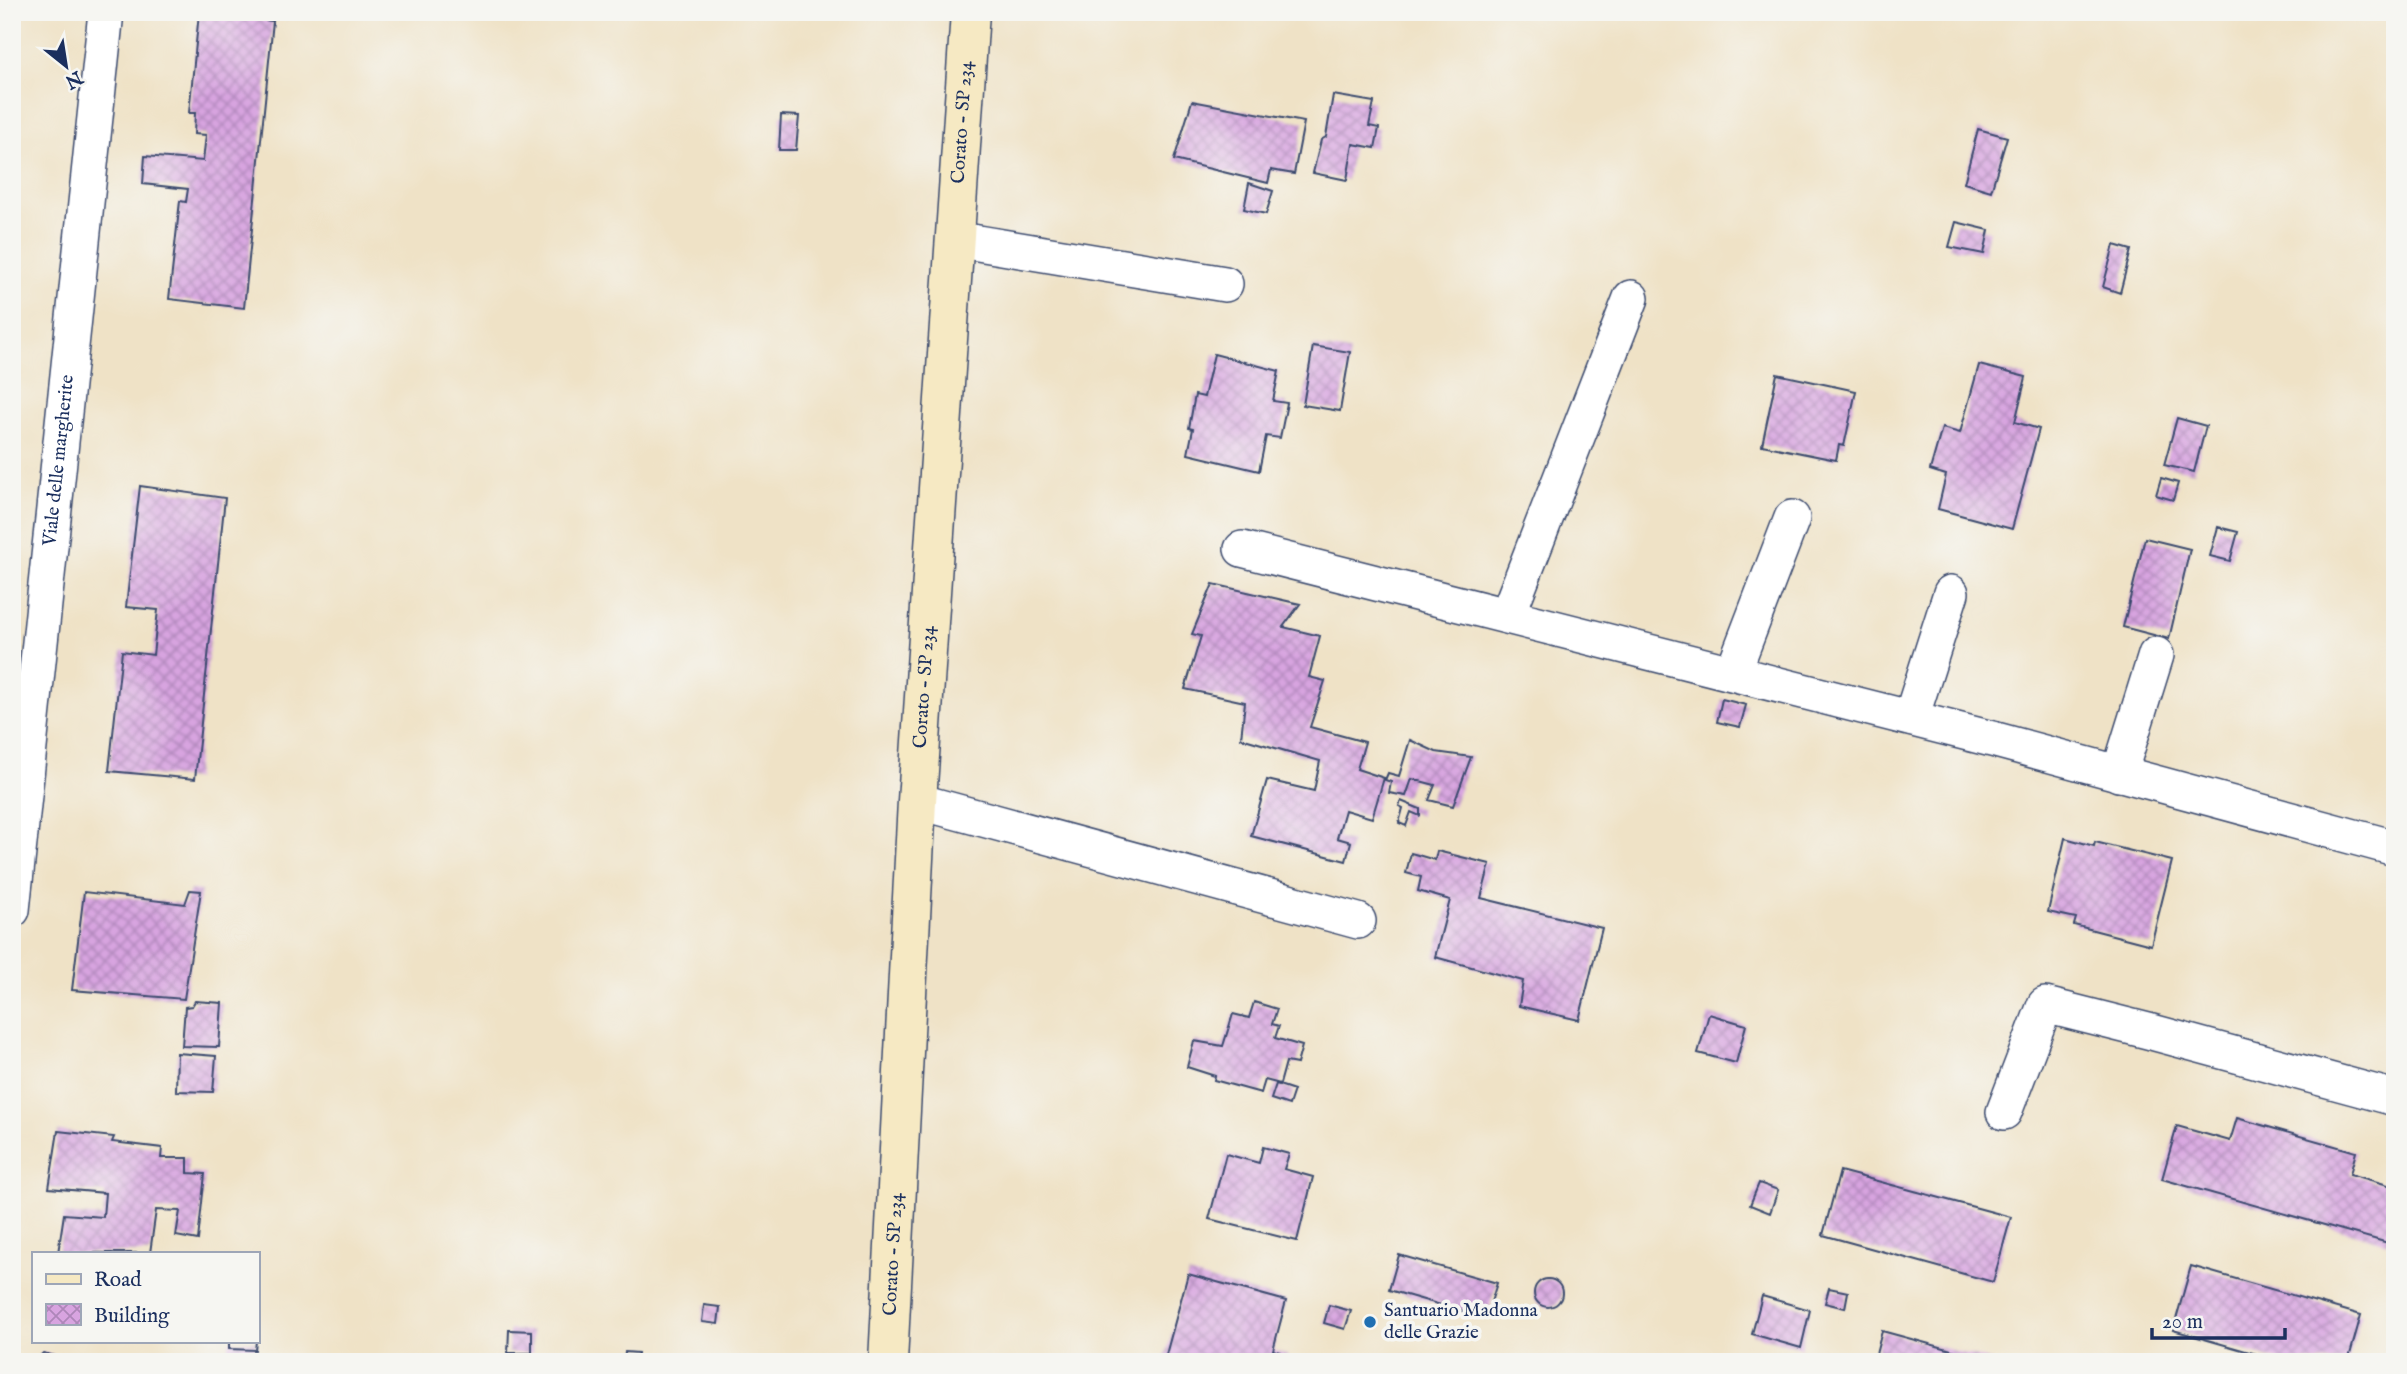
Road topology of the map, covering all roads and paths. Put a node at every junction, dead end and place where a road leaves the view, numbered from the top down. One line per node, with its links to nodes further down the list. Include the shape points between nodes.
1 (106, 12): 16 (street, Viale delle margherite)
2 (970, 12): 3 (main road, Corato - SP 234)
3 (954, 239): 4 (street); 14 (main road, Corato - SP 234)
4 (1225, 284)
5 (1631, 298): 9 (street)
6 (1793, 518): 11 (street)
7 (1242, 549): 9 (street)
8 (1951, 593): 12 (street)
9 (1508, 614): 11 (street)
10 (2156, 655): 13 (street)
11 (1732, 672): 12 (street)
12 (1911, 718): 13 (street)
13 (2119, 774): 15 (street)
14 (917, 801): 17 (street); 20 (main road, Corato - SP 234)
15 (2395, 848)
16 (12, 910)
17 (1358, 921)
18 (2395, 1098): 19 (street, via 2045,1005)
19 (2004, 1112)
20 (888, 1362)

